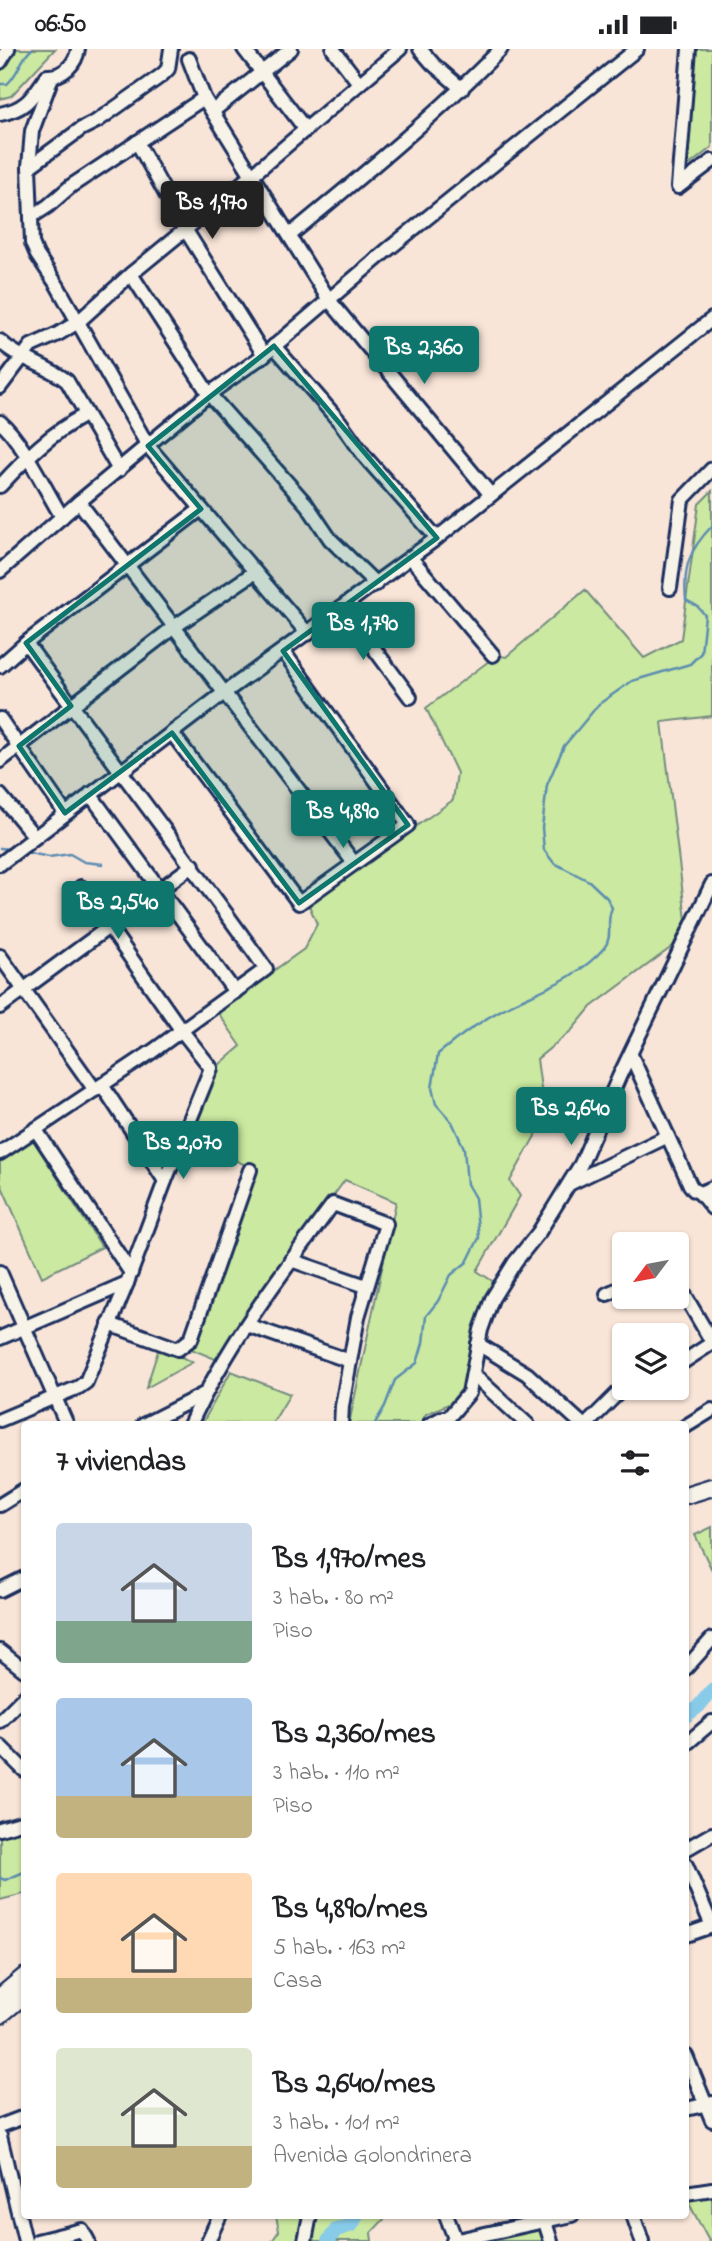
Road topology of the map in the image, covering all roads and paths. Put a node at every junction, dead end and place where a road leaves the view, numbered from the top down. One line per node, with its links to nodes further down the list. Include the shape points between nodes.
1 (8, 49): 14 (street)
2 (79, 49): 16 (street, via 70,66)
3 (171, 49): 25 (street, via 162,75)
4 (179, 49): 13 (street, via 183,59)
5 (243, 49): 15 (street)
6 (291, 49): 15 (street)
7 (333, 49): 17 (street)
8 (400, 49): 17 (street)
9 (420, 49): 18 (street)
10 (501, 49): 18 (street)
11 (689, 49): 24 (street, via 678,187)
12 (631, 51): 31 (street)
13 (191, 54): 19 (street)
14 (0, 62)
15 (262, 73): 20 (street); 22 (street)
16 (52, 77): 21 (street, via 47,76 26,104); 25 (street, via 32,131)
17 (359, 83): 22 (street)
18 (462, 89): 29 (street)
19 (204, 98): 20 (street); 23 (street)
20 (213, 111): 26 (street)
21 (1, 115)
22 (306, 130): 26 (street)
23 (136, 142): 27 (street); 28 (street)
24 (712, 161)
25 (29, 167): 27 (street)
26 (252, 175): 28 (street); 29 (street)
27 (31, 217): 33 (street, via 37,255)
28 (185, 229): 30 (street); 37 (street)
29 (290, 235): 31 (street)
30 (131, 274): 33 (street); 39 (street)
31 (330, 300): 35 (street); 47 (street)
32 (712, 319): 47 (street)
33 (78, 322): 36 (street, via 31,346); 42 (street)
34 (0, 341): 36 (street)
35 (274, 346): 37 (street); 51 (street)
36 (23, 355): 38 (street); 40 (street, via 67,381)
37 (264, 355): 39 (street)
38 (0, 387)
39 (209, 394): 42 (street); 56 (street, via 307,505 330,539)
40 (85, 415): 43 (street, via 61,427); 45 (street)
41 (0, 422): 43 (street)
42 (148, 446): 45 (street); 49 (street)
43 (26, 457): 46 (street); 50 (street)
44 (712, 469): 57 (street, via 682,500)
45 (119, 470): 48 (street)
46 (0, 486)
47 (491, 495): 51 (street)
48 (79, 502): 50 (street); 53 (street)
49 (201, 509): 53 (street); 55 (street)
50 (62, 516): 54 (street)
51 (436, 538): 52 (street)
52 (411, 558): 56 (street); 63 (street)
53 (127, 565): 59 (street); 61 (street)
54 (0, 571)
55 (255, 572): 59 (street); 60 (street)
56 (376, 584): 58 (street)
57 (670, 588)
58 (344, 608): 60 (street); 66 (street)
59 (174, 627): 65 (street); 67 (street)
60 (308, 634): 62 (street)
61 (26, 643): 64 (street); 67 (street)
62 (283, 651): 65 (street); 77 (street, via 408,825)
63 (493, 655)
64 (0, 666)
65 (224, 693): 69 (street); 77 (street)
66 (410, 697)
67 (71, 706): 70 (street); 72 (street)
68 (0, 719): 70 (street)
69 (172, 733): 72 (street); 77 (street, via 299,903)
70 (19, 746): 71 (street); 75 (street)
71 (0, 761)
72 (120, 772): 73 (street); 79 (street)
73 (90, 794): 75 (street); 82 (street)
74 (0, 795): 76 (street)
75 (65, 813): 76 (street)
76 (35, 837): 78 (street)
77 (354, 863)
78 (0, 864)
79 (193, 866): 82 (street); 86 (street, via 266,969)
80 (712, 884): 89 (street)
81 (81, 887): 83 (street)
82 (162, 889): 83 (street); 86 (street)
83 (108, 928): 85 (street); 88 (street)
84 (0, 956): 85 (street)
85 (23, 989): 87 (street); 90 (street)
86 (235, 992): 88 (street)
87 (0, 1007)
88 (182, 1031): 90 (street); 96 (street, via 211,1068)
89 (631, 1055): 92 (street); 97 (street)
90 (99, 1087): 91 (street); 96 (street)
91 (36, 1130): 94 (street); 102 (street)
92 (667, 1136): 97 (street); 98 (street, via 690,1185 694,1190)
93 (0, 1137): 94 (street)
94 (4, 1151)
95 (250, 1170): 107 (street, via 191,1339 178,1349)
96 (165, 1181): 102 (street)
97 (571, 1184): 112 (street, via 500,1285 486,1312)
98 (706, 1190): 99 (street)
99 (712, 1208)
100 (291, 1260): 103 (street); 103 (street, via 333,1204 386,1224); 108 (street)
101 (0, 1272): 109 (street)
102 (129, 1278): 107 (street); 109 (street)
103 (366, 1286): 114 (street)
104 (612, 1292): 105 (street)
105 (607, 1294)
106 (690, 1304): 111 (street)
107 (109, 1324): 117 (street, via 86,1382)
108 (247, 1325): 114 (street); 116 (street)
109 (25, 1328): 110 (street); 117 (street)
110 (0, 1338)
111 (712, 1342): 113 (street)
112 (478, 1344): 115 (street); 127 (street, via 527,1374)
113 (689, 1358)
114 (350, 1361): 124 (street)
115 (473, 1374): 125 (street, via 469,1393); 126 (street)
116 (204, 1394): 122 (street); 123 (street)
117 (54, 1396): 120 (street); 121 (street)
118 (612, 1399): 128 (street)
119 (712, 1410): 129 (street)
120 (0, 1420)
121 (65, 1421)
122 (151, 1421)
123 (192, 1421)
124 (342, 1421)
125 (447, 1421)
126 (524, 1421)
127 (580, 1421)
128 (589, 1421)
129 (689, 1424)
130 (712, 1487): 132 (main road)
131 (21, 1492): 133 (street)
132 (689, 1494)
133 (0, 1505)
134 (21, 1580): 135 (street)
135 (0, 1590)
136 (712, 1639): 138 (street)
137 (0, 1651): 139 (street)
138 (689, 1665)
139 (21, 1668)
140 (21, 1699): 141 (street)
141 (0, 1721)
142 (712, 1722): 143 (street)
143 (689, 1741)
144 (0, 1746): 145 (street)
145 (21, 1767)
146 (21, 1823): 147 (street)
147 (0, 1829)
148 (712, 1834): 149 (street)
149 (689, 1847)
150 (689, 1872): 151 (street)
151 (712, 1926): 152 (street)
152 (689, 1934)
153 (21, 1980): 154 (main road)
154 (0, 1997)
155 (21, 1998): 156 (main road)
156 (0, 2015)
157 (689, 2062): 158 (street)
158 (708, 2100): 159 (street); 160 (street); 162 (street)
159 (689, 2101)
160 (689, 2108)
161 (21, 2118): 163 (street)
162 (712, 2120)
163 (0, 2126)
164 (0, 2136): 174 (street)
165 (712, 2189): 166 (street)
166 (689, 2193)
167 (219, 2219): 176 (street)
168 (309, 2219): 177 (street)
169 (447, 2219): 178 (street)
170 (540, 2219): 178 (street)
171 (544, 2219): 179 (street)
172 (634, 2219): 180 (street)
173 (85, 2236): 175 (street)
174 (24, 2241)
175 (37, 2241)
176 (208, 2241)
177 (305, 2241)
178 (455, 2241)
179 (551, 2241)
180 (642, 2241)

